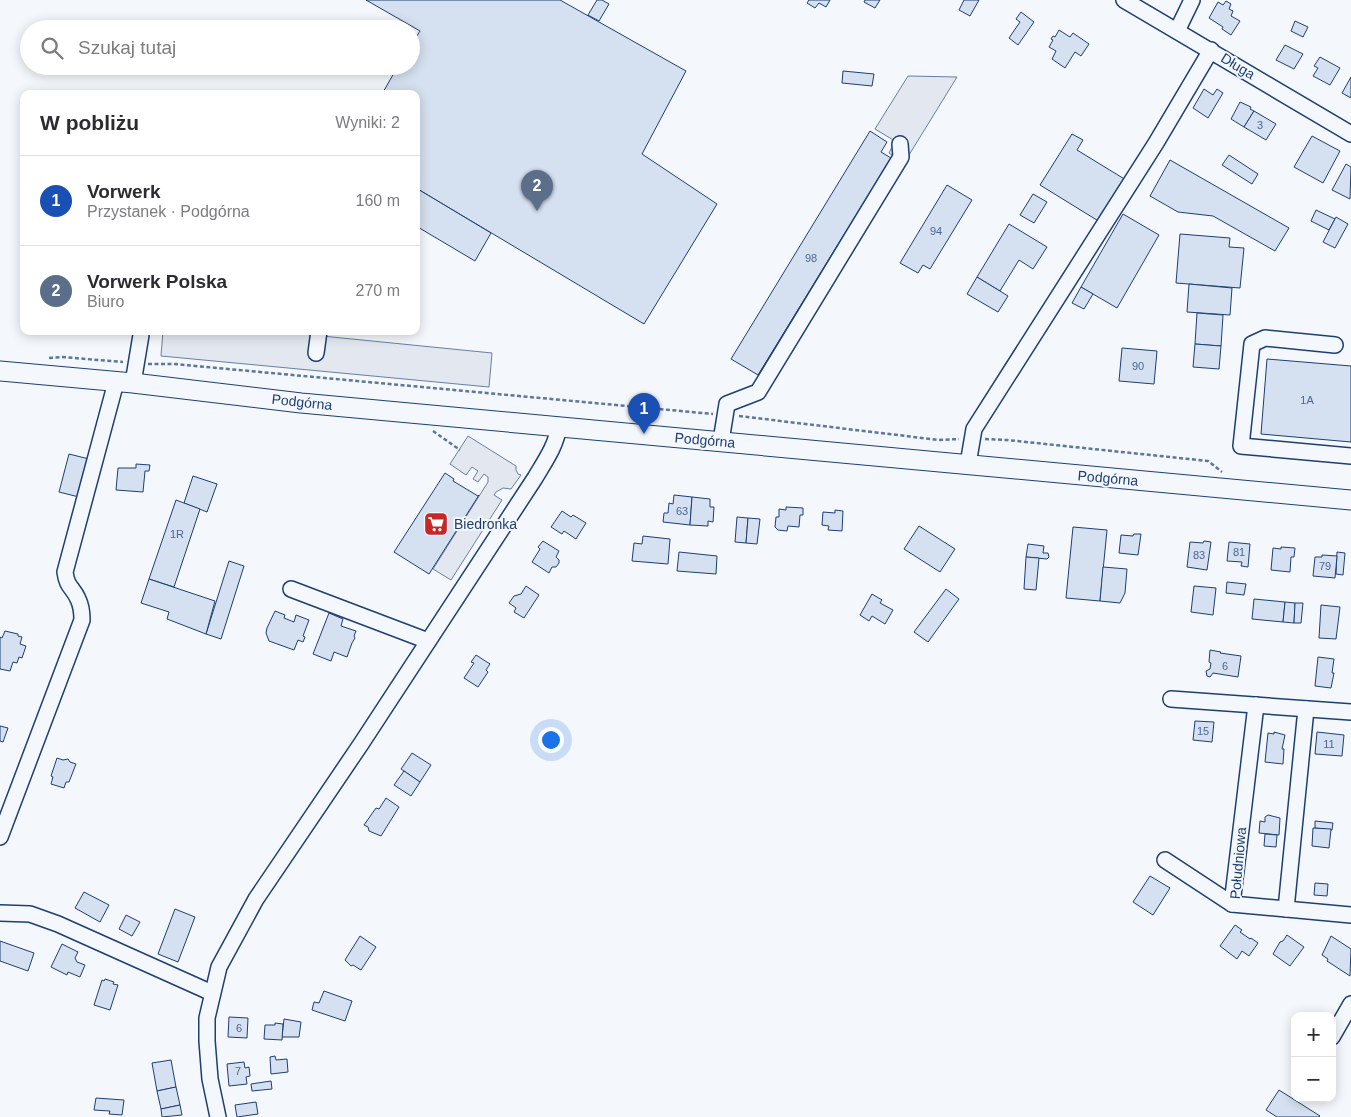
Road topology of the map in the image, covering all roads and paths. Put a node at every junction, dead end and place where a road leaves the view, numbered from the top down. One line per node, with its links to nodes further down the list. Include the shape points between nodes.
1 (1124, 0): 3 (street, Długa)
2 (1192, 0): 3 (street)
3 (1177, 30): 4 (street, Długa)
4 (1211, 50): 5 (street, Długa); 17 (street, via 1156,143 974,429)
5 (1351, 134)
6 (900, 144): 15 (street, via 901,157 758,392 727,404)
7 (141, 335): 12 (street)
8 (318, 335): 10 (street)
9 (1335, 345): 19 (street, via 1265,338 1252,344 1240,446)
10 (316, 353)
11 (46, 358): 12 (path)
12 (136, 364): 14 (street); 15 (path, via 174,364)
13 (0, 371): 14 (main road, Podgórna)
14 (125, 382): 16 (main road, Podgórna); 29 (street, via 65,572 66,581 78,597 82,620)
15 (725, 415): 17 (path, via 939,440); 18 (street)
16 (559, 426): 18 (main road, Podgórna); 24 (street, via 553,448 535,478)
17 (972, 439): 20 (street); 21 (path, via 1208,461)
18 (721, 441): 20 (main road, Podgórna)
19 (1351, 456)
20 (968, 464): 22 (main road, Podgórna)
21 (1224, 473)
22 (1351, 500)
23 (291, 589): 24 (street)
24 (428, 641): 35 (street, via 256,899 219,967)
25 (1171, 699): 26 (street)
26 (1256, 705): 27 (street); 31 (street, Południowa)
27 (1306, 708): 28 (street); 32 (street)
28 (1351, 712)
29 (0, 837)
30 (1165, 860): 31 (street)
31 (1232, 904): 32 (street, Południowa)
32 (1286, 909): 34 (street, Południowa)
33 (0, 913): 35 (street, via 30,914 58,924)
34 (1351, 915)
35 (212, 993): 38 (street, via 206,1041)
36 (1351, 1004): 37 (street)
37 (1336, 1030)
38 (218, 1117)

